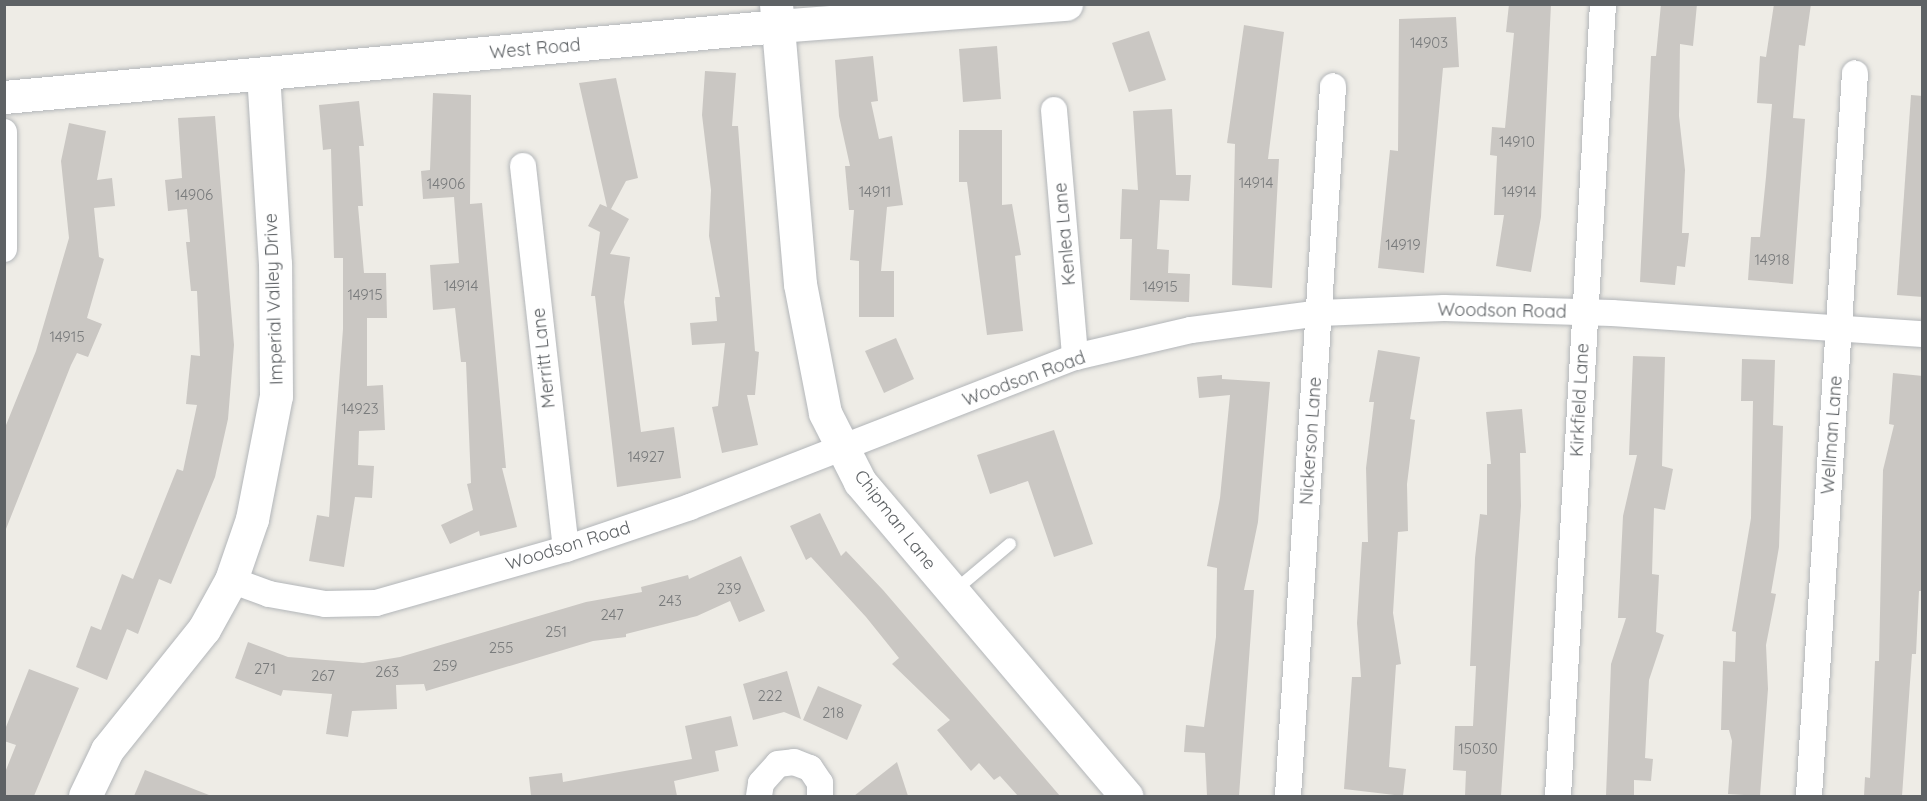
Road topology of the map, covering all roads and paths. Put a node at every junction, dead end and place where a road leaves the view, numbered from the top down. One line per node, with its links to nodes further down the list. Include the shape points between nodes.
1 (1066, 4): 3 (street, West Road)
2 (1603, 4): 13 (street, Kirkfield Lane)
3 (777, 15): 5 (street, West Road); 17 (street, Chipman Lane, via 808,343 825,413)
4 (1855, 73): 14 (street, Wellman Lane)
5 (263, 75): 7 (street, West Road); 20 (street, Imperial Valley Drive, via 275,264 276,396 252,519)
6 (1333, 86): 12 (street, Nickerson Lane)
7 (4, 97)
8 (1054, 110): 16 (street, Kenlea Lane)
9 (4, 132): 11 (street)
10 (523, 166): 19 (street, Merritt Lane)
11 (4, 249)
12 (1320, 313): 13 (street, Woodson Road, via 1444,308); 16 (street, Woodson Road, via 1191,330); 26 (street, Nickerson Lane)
13 (1584, 313): 14 (street, Woodson Road); 27 (street, Kirkfield Lane)
14 (1839, 327): 15 (street, Woodson Road); 28 (street, Wellman Lane)
15 (1923, 334)
16 (1075, 357): 17 (street, Woodson Road)
17 (843, 448): 19 (street, Woodson Road); 21 (street, Chipman Lane, via 860,482)
18 (1010, 544): 21 (lane)
19 (566, 549): 20 (street, Woodson Road, via 376,603 325,604 269,594)
20 (231, 580): 22 (street, Imperial Valley Drive, via 204,629 107,750)
21 (953, 592): 25 (street, Chipman Lane)
22 (85, 796)
23 (759, 796): 24 (street, via 761,783 778,764 794,762 810,768 820,783)
24 (820, 796)
25 (1126, 796)
26 (1288, 796)
27 (1558, 796)
28 (1809, 796)

